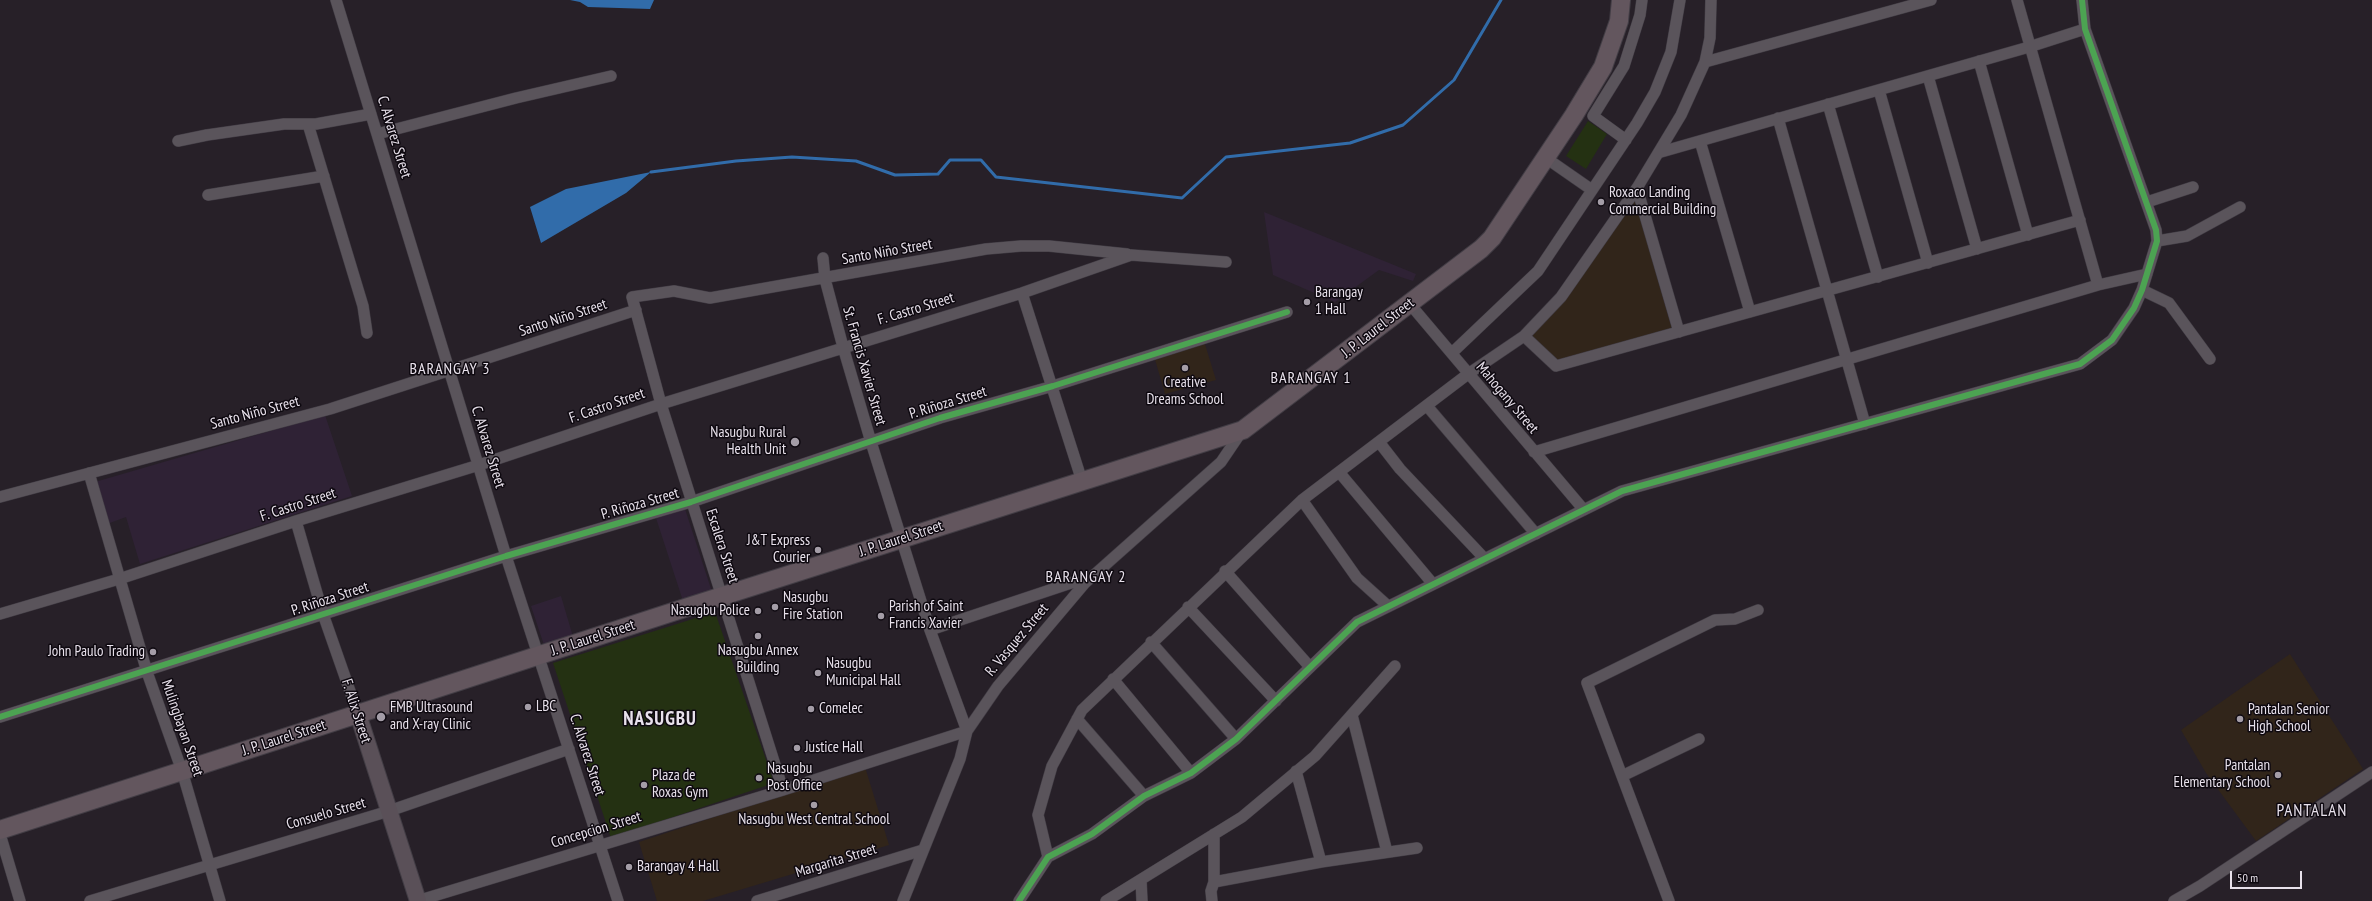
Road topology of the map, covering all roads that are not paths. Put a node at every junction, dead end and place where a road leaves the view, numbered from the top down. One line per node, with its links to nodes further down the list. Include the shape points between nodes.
1 (336, 0): 17 (street, C. Alvarez Street)
2 (1621, 0): 25 (main road, J. P. Laurel Street, via 1619,21 1603,67)
3 (1642, 0): 21 (street, via 1640,15 1624,66 1593,116)
4 (1680, 0): 21 (street, via 1671,52 1655,92)
5 (1711, 0): 12 (street, via 1710,38)
6 (1931, 0): 12 (street)
7 (2017, 0): 10 (street)
8 (2082, 0): 9 (street)
9 (2084, 29): 10 (street); 31 (street)
10 (2029, 47): 11 (street); 33 (street)
11 (1979, 61): 14 (street); 34 (street)
12 (1705, 62): 24 (street, via 1682,115)
13 (611, 76): 20 (street)
14 (1928, 76): 15 (street); 36 (street)
15 (1879, 90): 16 (street); 40 (street)
16 (1828, 104): 18 (street); 42 (street)
17 (371, 114): 19 (street, via 340,121); 20 (street, C. Alvarez Street)
18 (1778, 118): 23 (street); 46 (street)
19 (308, 124): 22 (street, via 284,124 196,136); 26 (street)
20 (377, 134): 59 (street, C. Alvarez Street)
21 (1626, 140): 29 (street)
22 (178, 141)
23 (1700, 141): 24 (street); 51 (street)
24 (1661, 152): 28 (street)
25 (1546, 158): 29 (street); 48 (main road, J. P. Laurel Street, via 1492,238)
26 (324, 176): 30 (street); 53 (street, via 363,306)
27 (2193, 187): 31 (street)
28 (1637, 188): 52 (street); 54 (street, via 1561,297)
29 (1592, 190): 56 (street, via 1538,271)
30 (208, 195)
31 (2147, 202): 35 (street, via 2156,230)
32 (2240, 207): 35 (street, via 2187,236)
33 (2080, 220): 34 (street); 44 (street)
34 (2028, 235): 36 (street)
35 (2156, 241): 41 (street)
36 (1977, 249): 40 (street)
37 (1131, 255): 39 (street, F. Castro Street); 43 (street, Santo Niño Street, via 1049,246 1021,246 986,249); 47 (street, F. Castro Street)
38 (823, 258): 43 (street, St. Francis Xavier Street)
39 (1226, 262)
40 (1928, 263): 42 (street)
41 (2148, 274): 44 (street); 45 (street)
42 (1878, 277): 46 (street)
43 (825, 279): 49 (street, Santo Niño Street, via 710,298 674,291 632,297); 55 (street, St. Francis Xavier Street)
44 (2098, 285): 58 (street)
45 (2142, 290): 57 (street, via 2169,304); 64 (street, via 2134,308 2112,340 2080,364)
46 (1826, 291): 51 (street); 58 (street)
47 (1022, 293): 55 (street, F. Castro Street); 61 (street)
48 (1409, 303): 60 (street, Mahogany Street); 65 (main road, J. P. Laurel Street)
49 (636, 310): 59 (street, Santo Niño Street); 62 (street, Escalera Street)
50 (1287, 312): 61 (street, P. Riñoza Street)
51 (1750, 312): 52 (street)
52 (1679, 332): 54 (street, via 1556,366)
53 (367, 333)
54 (1524, 336): 60 (street)
55 (843, 347): 62 (street, F. Castro Street); 66 (street, St. Francis Xavier Street)
56 (1455, 350)
57 (2210, 359)
58 (1847, 360): 64 (street); 68 (street)
59 (449, 372): 69 (street, C. Alvarez Street); 70 (street, Santo Niño Street, via 330,409)
60 (1468, 374): 63 (street); 68 (street, Mahogany Street)
61 (1053, 386): 66 (street, P. Riñoza Street, via 940,418); 72 (street)
62 (661, 404): 69 (street, F. Castro Street); 75 (street, Escalera Street)
63 (1427, 406): 67 (street); 78 (street)
64 (1865, 424): 76 (street, via 1622,491)
65 (1243, 430): 72 (main road, J. P. Laurel Street); 84 (street, R. Vasquez Street, via 1221,462)
66 (871, 442): 75 (street, P. Riñoza Street); 79 (street, St. Francis Xavier Street)
67 (1379, 442): 71 (street); 81 (street, via 1400,469)
68 (1534, 452): 76 (street, Mahogany Street)
69 (479, 465): 77 (street, F. Castro Street); 80 (street, C. Alvarez Street)
70 (89, 472): 73 (street, Santo Niño Street); 83 (street, Mulingbayan Street)
71 (1339, 472): 74 (street); 85 (street)
72 (1082, 482): 79 (main road, J. P. Laurel Street)
73 (0, 497)
74 (1302, 500): 82 (street); 87 (street, via 1357,578)
75 (691, 502): 80 (street, P. Riñoza Street); 86 (street, Escalera Street)
76 (1584, 510): 78 (street)
77 (296, 521): 83 (street, F. Castro Street); 91 (street, F. Alix Street)
78 (1536, 534): 81 (street)
79 (901, 540): 86 (main road, J. P. Laurel Street); 92 (street, St. Francis Xavier Street)
80 (506, 556): 91 (street, P. Riñoza Street); 94 (street, C. Alvarez Street)
81 (1485, 559): 85 (street)
82 (1225, 571): 88 (street); 96 (street)
83 (119, 579): 90 (street, F. Castro Street); 97 (street, Mulingbayan Street)
84 (1085, 583): 92 (street, via 1074,582); 104 (street, R. Vasquez Street, via 998,686)
85 (1433, 584): 87 (street)
86 (722, 596): 94 (main road, J. P. Laurel Street); 113 (street, Escalera Street)
87 (1388, 606): 96 (street, via 1356,622)
88 (1188, 607): 93 (street); 99 (street)
89 (1758, 610): 112 (street, via 1735,619 1715,620 1587,683)
90 (0, 614)
91 (323, 614): 97 (street, P. Riñoza Street); 100 (street, F. Alix Street)
92 (930, 630): 104 (street, St. Francis Xavier Street)
93 (1151, 642): 98 (street); 105 (street)
94 (539, 656): 100 (main road, J. P. Laurel Street); 107 (street, C. Alvarez Street)
95 (1395, 666): 101 (street)
96 (1310, 667): 99 (street)
97 (147, 672): 102 (street, P. Riñoza Street); 108 (street, Mulingbayan Street)
98 (1113, 679): 103 (street, via 1082,710); 111 (street)
99 (1276, 701): 105 (street)
100 (358, 714): 108 (main road, J. P. Laurel Street); 115 (main road, F. Alix Street)
101 (1352, 715): 109 (street, via 1315,756); 122 (street)
102 (0, 717)
103 (1077, 719): 114 (street); 123 (street, via 1052,766 1038,814)
104 (967, 731): 113 (street, Concepcion Street); 121 (street, R. Vasquez Street, via 960,759)
105 (1236, 739): 111 (street)
106 (1699, 739): 112 (street)
107 (569, 749): 115 (street, Consuelo Street); 119 (street, C. Alvarez Street)
108 (182, 772): 116 (main road, J. P. Laurel Street); 125 (street, Mulingbayan Street)
109 (1296, 772): 118 (street, via 1242,817); 124 (street)
110 (2372, 772): 140 (street)
111 (1191, 773): 114 (street)
112 (1622, 776): 139 (street)
113 (783, 790): 119 (street, Concepcion Street)
114 (1144, 796): 123 (street, via 1092,834)
115 (389, 811): 125 (street, Consuelo Street); 131 (main road, F. Alix Street)
116 (0, 830)
117 (0, 834): 128 (street)
118 (1214, 834): 126 (street); 127 (street)
119 (601, 844): 131 (street, Concepcion Street); 132 (street, C. Alvarez Street)
120 (1417, 848): 122 (street)
121 (923, 850): 133 (street, Margarita Street); 134 (street, R. Vasquez Street)
122 (1387, 852): 124 (street)
123 (1048, 858): 135 (street)
124 (1321, 862): 127 (street)
125 (209, 864): 129 (street, Consuelo Street); 130 (street, Mulingbayan Street)
126 (1141, 880): 136 (street); 137 (street)
127 (1214, 882): 138 (street, via 1211,891)
128 (20, 901)
129 (90, 901)
130 (220, 901)
131 (418, 901)
132 (618, 901)
133 (758, 901)
134 (902, 901)
135 (1019, 901)
136 (1106, 901)
137 (1142, 901)
138 (1212, 901)
139 (1670, 901)
140 (2174, 901)

